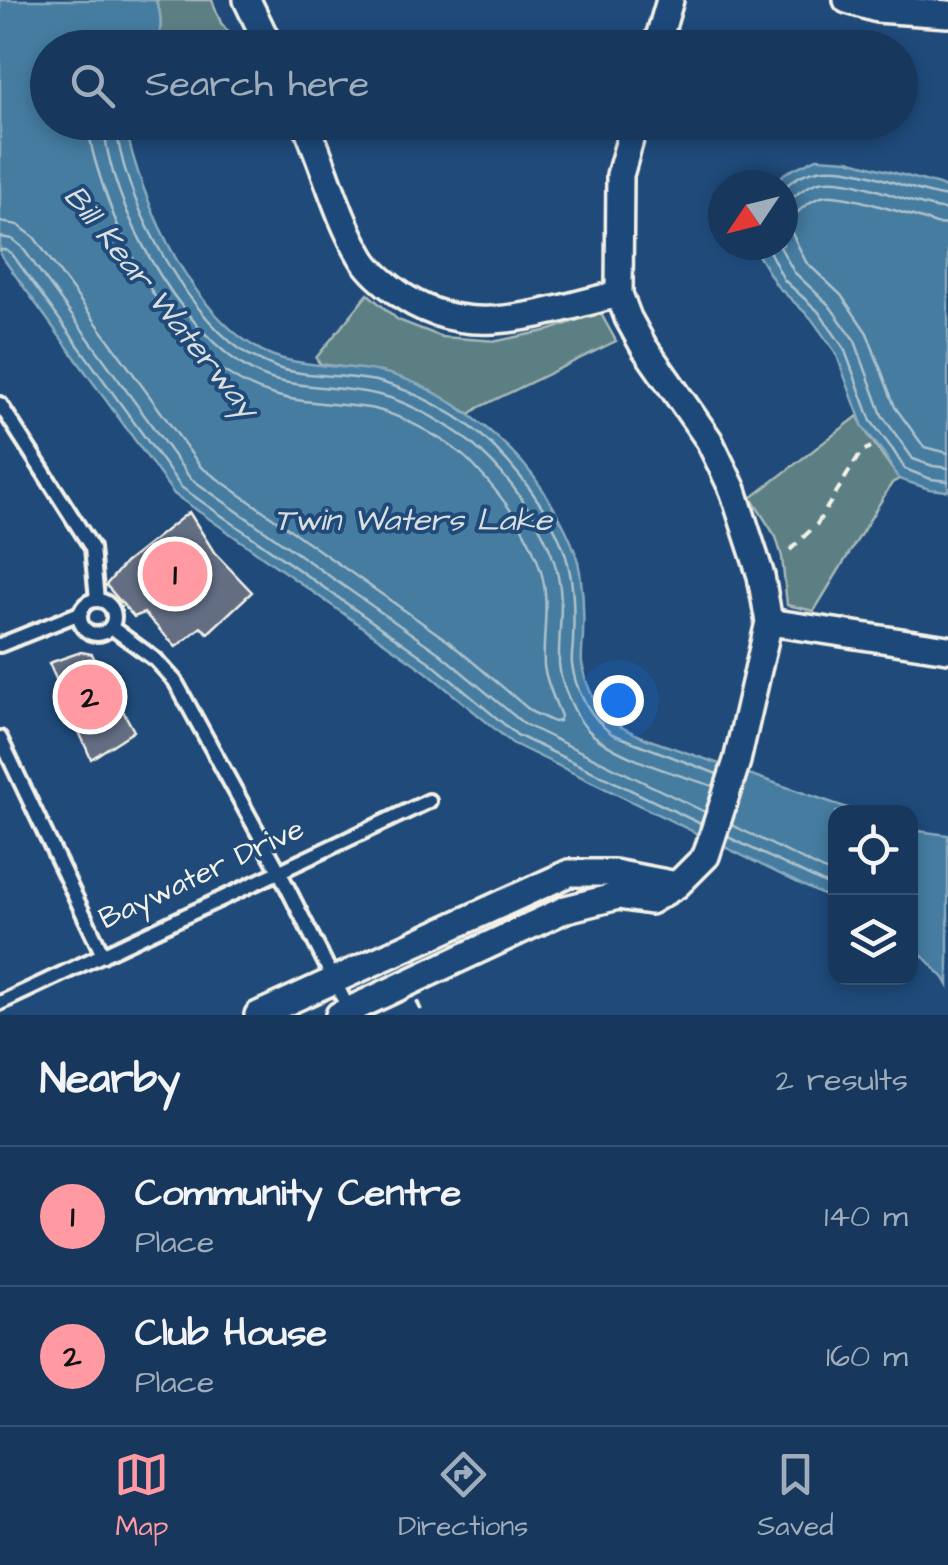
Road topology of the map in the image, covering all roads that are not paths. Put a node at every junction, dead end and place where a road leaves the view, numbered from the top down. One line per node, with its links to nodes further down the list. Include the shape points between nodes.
1 (246, 0): 5 (street)
2 (670, 0): 6 (street)
3 (846, 0): 4 (street)
4 (948, 14)
5 (261, 30)
6 (661, 30)
7 (313, 140): 9 (street, via 363,260 430,312 485,322)
8 (630, 140): 9 (street, via 620,175)
9 (620, 294): 13 (street, via 644,347 709,440 733,490 761,576)
10 (0, 404): 11 (lane, via 92,548)
11 (97, 600): 12 (lane); 14 (lane, via 112,609)
12 (80, 613): 14 (lane, via 90,632); 15 (lane)
13 (768, 622): 16 (street); 20 (street, via 737,761 706,856)
14 (111, 627): 19 (lane, via 175,681)
15 (0, 645)
16 (948, 650)
17 (0, 738): 21 (lane)
18 (429, 801): 19 (lane, Baywater Drive)
19 (279, 871): 21 (lane, Baywater Drive); 22 (lane)
20 (677, 885): 22 (street, via 569,873); 24 (street, via 650,901 618,896 566,908)
21 (103, 954): 23 (lane, Baywater Drive)
22 (335, 981): 24 (lane); 25 (street)
23 (0, 1003)
24 (344, 1013)
25 (258, 1015)

